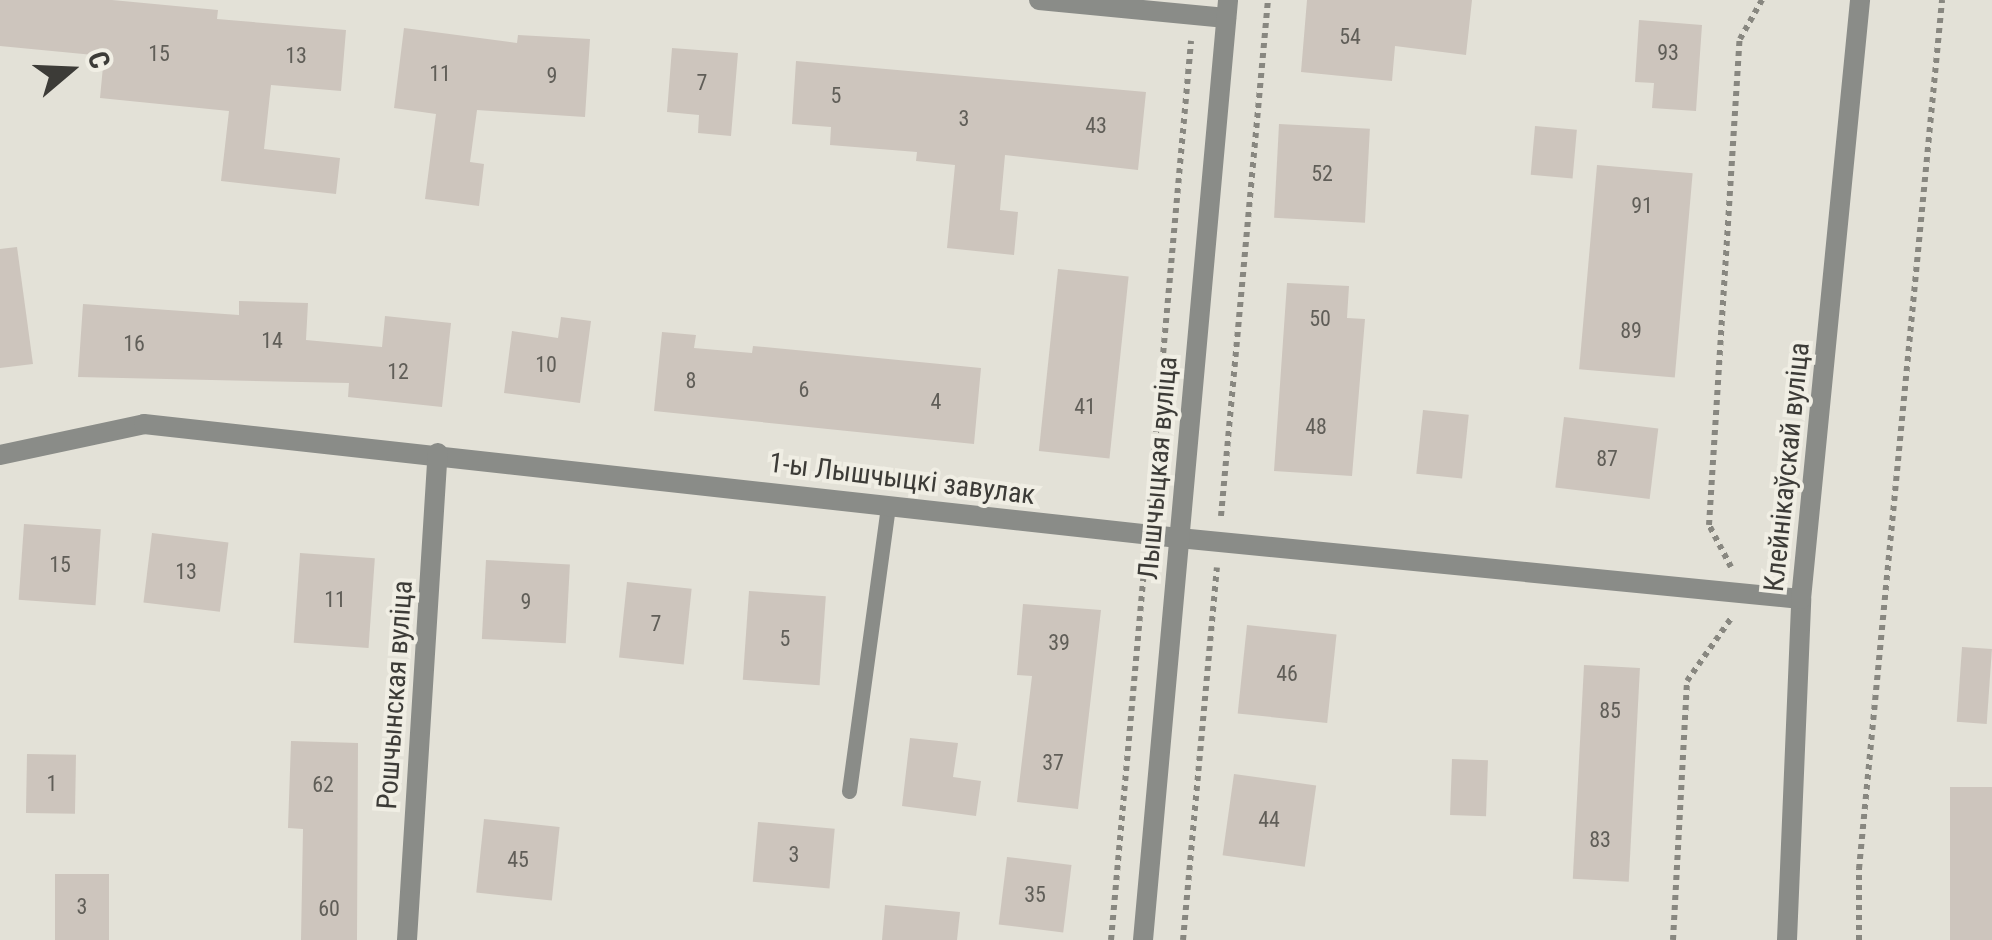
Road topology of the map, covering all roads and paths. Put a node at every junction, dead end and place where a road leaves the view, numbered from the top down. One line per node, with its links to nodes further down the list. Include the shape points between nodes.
1 (1040, 0): 7 (street)
2 (1268, 0): 13 (path)
3 (1762, 0): 14 (path, via 1740,39 1709,525)
4 (1860, 0): 15 (street, Клейнікаўскай вуліца)
5 (1942, 0): 23 (path, via 1859,869)
6 (1227, 9): 7 (street); 12 (street, Лышчыцкая вуліца)
7 (1194, 15): 11 (path)
8 (438, 453): 9 (street, 1-ы Лышчыцкі завулак, via 144,424); 10 (street, 1-ы Лышчыцкі завулак); 17 (street, Рошчынская вуліца)
9 (0, 455)
10 (888, 505): 11 (street, 1-ы Лышчыцкі завулак); 16 (lane)
11 (1147, 535): 12 (street, 1-ы Лышчыцкі завулак); 18 (path)
12 (1179, 538): 13 (street, 1-ы Лышчыцкі завулак); 19 (street, Лышчыцкая вуліца)
13 (1219, 542): 14 (street, 1-ы Лышчыцкі завулак); 20 (path)
14 (1738, 591): 15 (street, 1-ы Лышчыцкі завулак); 21 (path, via 1732,620 1687,681)
15 (1802, 599): 22 (street, Клейнікаўскай вуліца)
16 (849, 791)
17 (407, 940)
18 (1111, 940)
19 (1143, 940)
20 (1183, 940)
21 (1673, 940)
22 (1786, 940)
23 (1859, 940)

